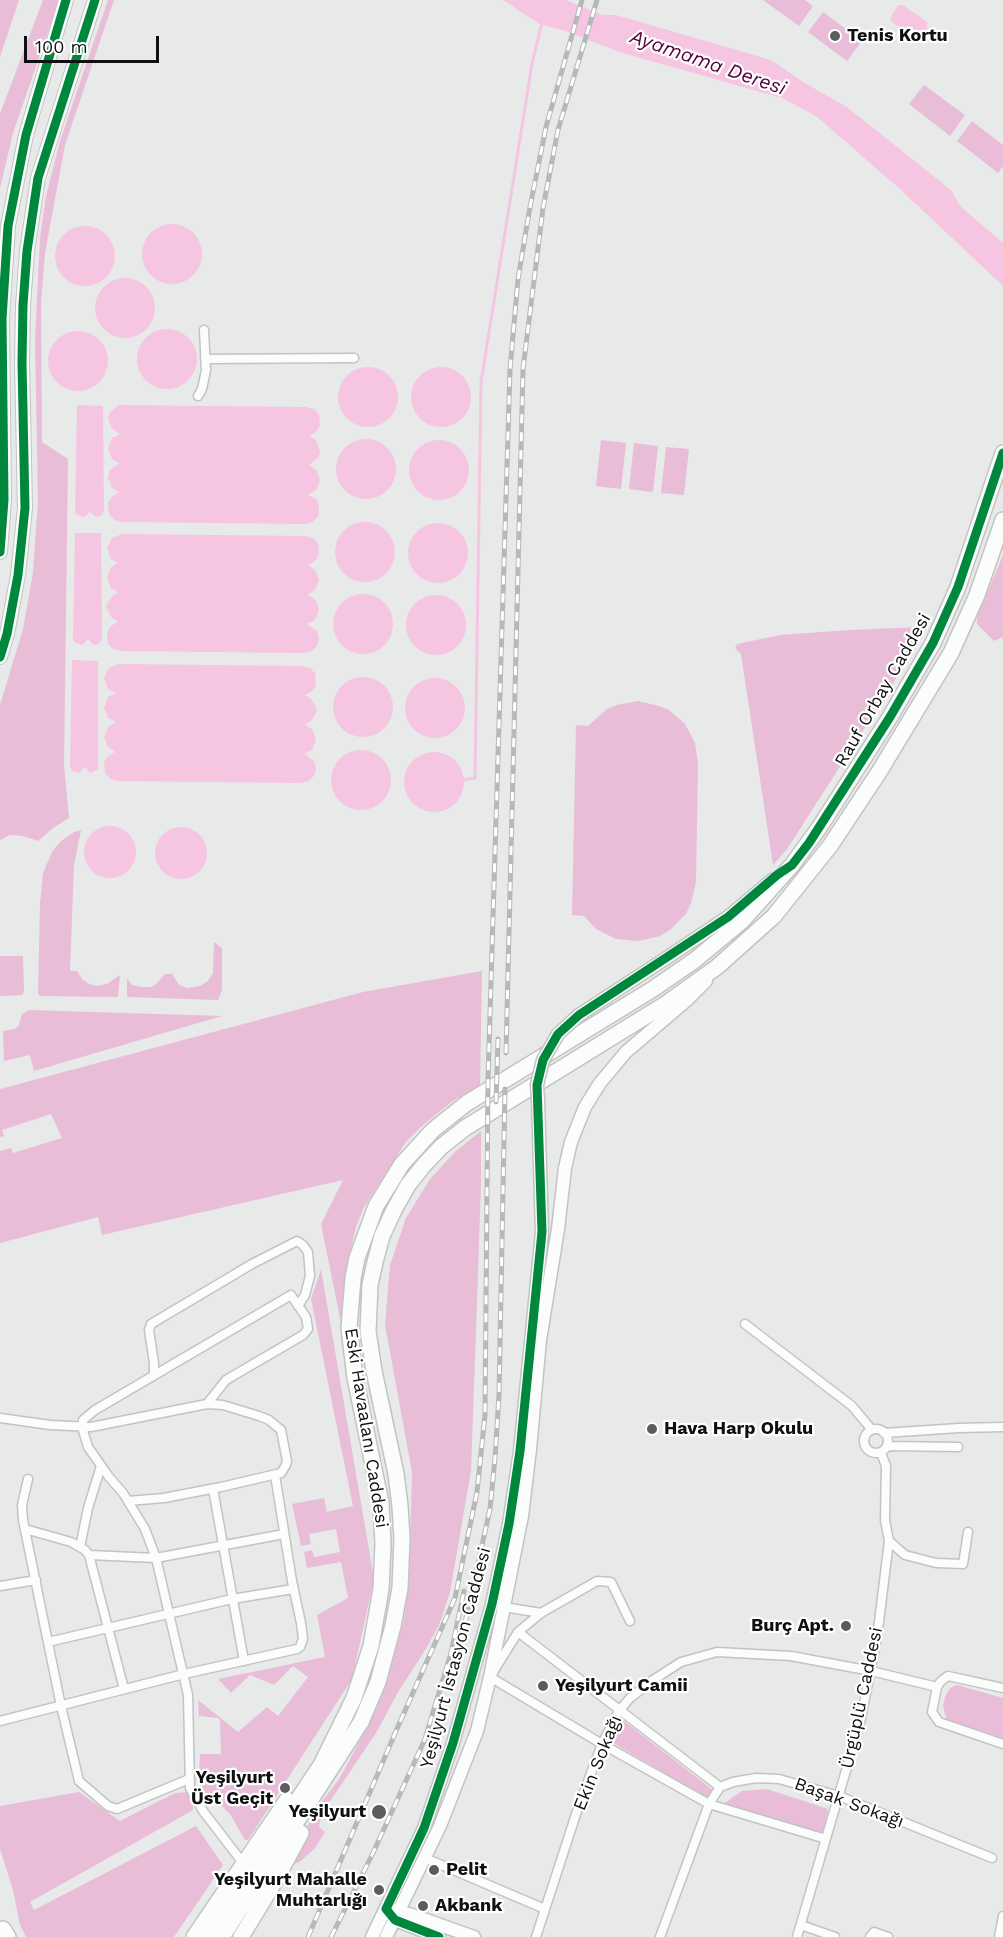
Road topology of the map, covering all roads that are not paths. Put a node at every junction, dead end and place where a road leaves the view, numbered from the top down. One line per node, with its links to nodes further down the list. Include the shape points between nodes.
1 (66, 0): 9 (main road, via 26,135 8,225 2,319 4,500)
2 (95, 0): 10 (main road, via 38,178 27,251 22,363 25,508 18,575)
3 (204, 330): 5 (street)
4 (354, 358): 5 (street)
5 (205, 359): 6 (street, via 206,370)
6 (198, 396)
7 (1003, 453): 12 (highway, Rauf Orbay Caddesi, via 958,587 933,643 885,725)
8 (1003, 520): 13 (highway, Rauf Orbay Caddesi, via 958,640 879,772 791,896)
9 (0, 552)
10 (4, 626): 11 (main road)
11 (0, 657)
12 (792, 865): 42 (main road, Yeşilyurt İstasyon Caddesi, bridge, via 728,917 579,1015 558,1034 543,1060 537,1085 542,1232 520,1451); 61 (highway, Eski Havaalanı Caddesi, via 742,921 695,960 467,1103 433,1130 402,1164 376,1206 357,1258 349,1328 355,1378 381,1503 381,1588 371,1646)
13 (717, 968): 42 (main road, Yeşilyurt İstasyon Caddesi, via 687,1000 626,1052 585,1107 571,1142 540,1340 522,1516); 62 (highway, Eski Havaalanı Caddesi, via 465,1128 424,1165 394,1210 382,1236 370,1285 368,1331 400,1506 400,1588 387,1654)
14 (298, 1306): 16 (street, via 291,1294); 16 (street, via 310,1276 308,1252 297,1241 152,1324 149,1330); 17 (street, via 309,1324 303,1335 226,1380)
15 (745, 1324): 21 (street, via 852,1406)
16 (154, 1375): 19 (street, via 95,1410)
17 (207, 1404): 19 (street); 26 (street, via 243,1410 276,1424 287,1461 284,1470)
18 (0, 1418): 19 (street)
19 (82, 1427): 25 (street, via 88,1447)
20 (1003, 1427): 22 (street)
21 (872, 1430): 22 (street); 24 (street, via 865,1437 865,1446 872,1453)
22 (884, 1433): 24 (street, via 888,1436)
23 (958, 1447): 24 (street)
24 (885, 1449): 33 (street, Ürgüplü Caddesi, via 885,1520)
25 (101, 1466): 29 (street); 35 (street)
26 (275, 1475): 28 (street); 32 (street)
27 (28, 1479): 30 (street, via 22,1505)
28 (213, 1489): 29 (street); 34 (street)
29 (128, 1501): 37 (street)
30 (25, 1529): 35 (street); 38 (street)
31 (968, 1532): 33 (street, via 963,1564 936,1563 905,1555)
32 (284, 1534): 34 (street); 40 (street)
33 (889, 1541): 50 (street, Ürgüplü Caddesi)
34 (223, 1545): 37 (street); 41 (street)
35 (80, 1547): 36 (street)
36 (89, 1555): 37 (street); 46 (street)
37 (156, 1558): 44 (street)
38 (36, 1580): 39 (street); 48 (street)
39 (0, 1586)
40 (293, 1589): 41 (street); 49 (street, via 303,1639 300,1647)
41 (232, 1599): 44 (street); 49 (street)
42 (498, 1605): 43 (street); 52 (main road, Yeşilyurt İstasyon Caddesi); 58 (main road, Yeşilyurt İstasyon Caddesi)
43 (541, 1613): 45 (street, via 597,1581 611,1582); 47 (street)
44 (171, 1615): 46 (street); 51 (street)
45 (630, 1621)
46 (108, 1629): 48 (street); 55 (street)
47 (518, 1632): 52 (street); 57 (street)
48 (48, 1642): 56 (street)
49 (244, 1661): 51 (street)
50 (871, 1671): 53 (street, Ekin Sokağı); 57 (street, Ekin Sokağı, via 791,1656 717,1652 681,1662 652,1680); 69 (street, Ürgüplü Caddesi)
51 (184, 1674): 55 (street); 67 (street)
52 (490, 1677): 59 (main road, Yeşilyurt İstasyon Caddesi); 64 (street)
53 (938, 1687): 54 (street, via 948,1676); 65 (street, via 932,1712 939,1722)
54 (1003, 1688)
55 (124, 1689): 56 (street)
56 (61, 1706): 60 (street); 67 (street, via 79,1781 108,1806 126,1806)
57 (619, 1711): 64 (street, Ekin Sokağı); 68 (street)
58 (461, 1714): 59 (main road, via 474,1719); 63 (main road, Yeşilyurt İstasyon Caddesi)
59 (481, 1715): 66 (main road, Yeşilyurt İstasyon Caddesi)
60 (0, 1721)
61 (343, 1722): 74 (highway); 80 (highway, Eski Havaalanı Caddesi, via 321,1765)
62 (361, 1722): 81 (highway, Eski Havaalanı Caddesi); 82 (highway, via 346,1758)
63 (453, 1743): 66 (main road, via 466,1741); 76 (main road, Yeşilyurt İstasyon Caddesi)
64 (602, 1744): 70 (street); 75 (street, Ekin Sokağı)
65 (1003, 1744)
66 (471, 1748): 73 (main road, Yeşilyurt İstasyon Caddesi)
67 (189, 1779): 74 (street, via 200,1808)
68 (720, 1787): 69 (street, Başak Sokağı, via 756,1778 779,1779); 70 (street)
69 (839, 1796): 71 (street, Ürgüplü Caddesi); 72 (street, Başak Sokağı)
70 (709, 1804): 71 (street); 88 (street)
71 (826, 1839): 78 (street, Ürgüplü Caddesi)
72 (992, 1857)
73 (425, 1858): 75 (street); 76 (main road, Yeşilyurt İstasyon Caddesi)
74 (243, 1863): 79 (highway)
75 (545, 1909): 87 (street, Ekin Sokağı)
76 (393, 1913): 83 (main road, Yeşilyurt İstasyon Caddesi); 84 (main road, Yeşilyurt İstasyon Caddesi); 85 (main road); 86 (main road)
77 (1003, 1916): 93 (street)
78 (801, 1925): 89 (street, Ürgüplü Caddesi); 90 (street)
79 (194, 1937)
80 (207, 1937)
81 (222, 1937)
82 (241, 1937)
83 (372, 1937)
84 (386, 1937)
85 (439, 1937)
86 (474, 1937)
87 (536, 1937)
88 (660, 1937)
89 (796, 1937)
90 (835, 1937)
91 (870, 1937): 92 (street, via 874,1932)
92 (888, 1937)
93 (999, 1937)

